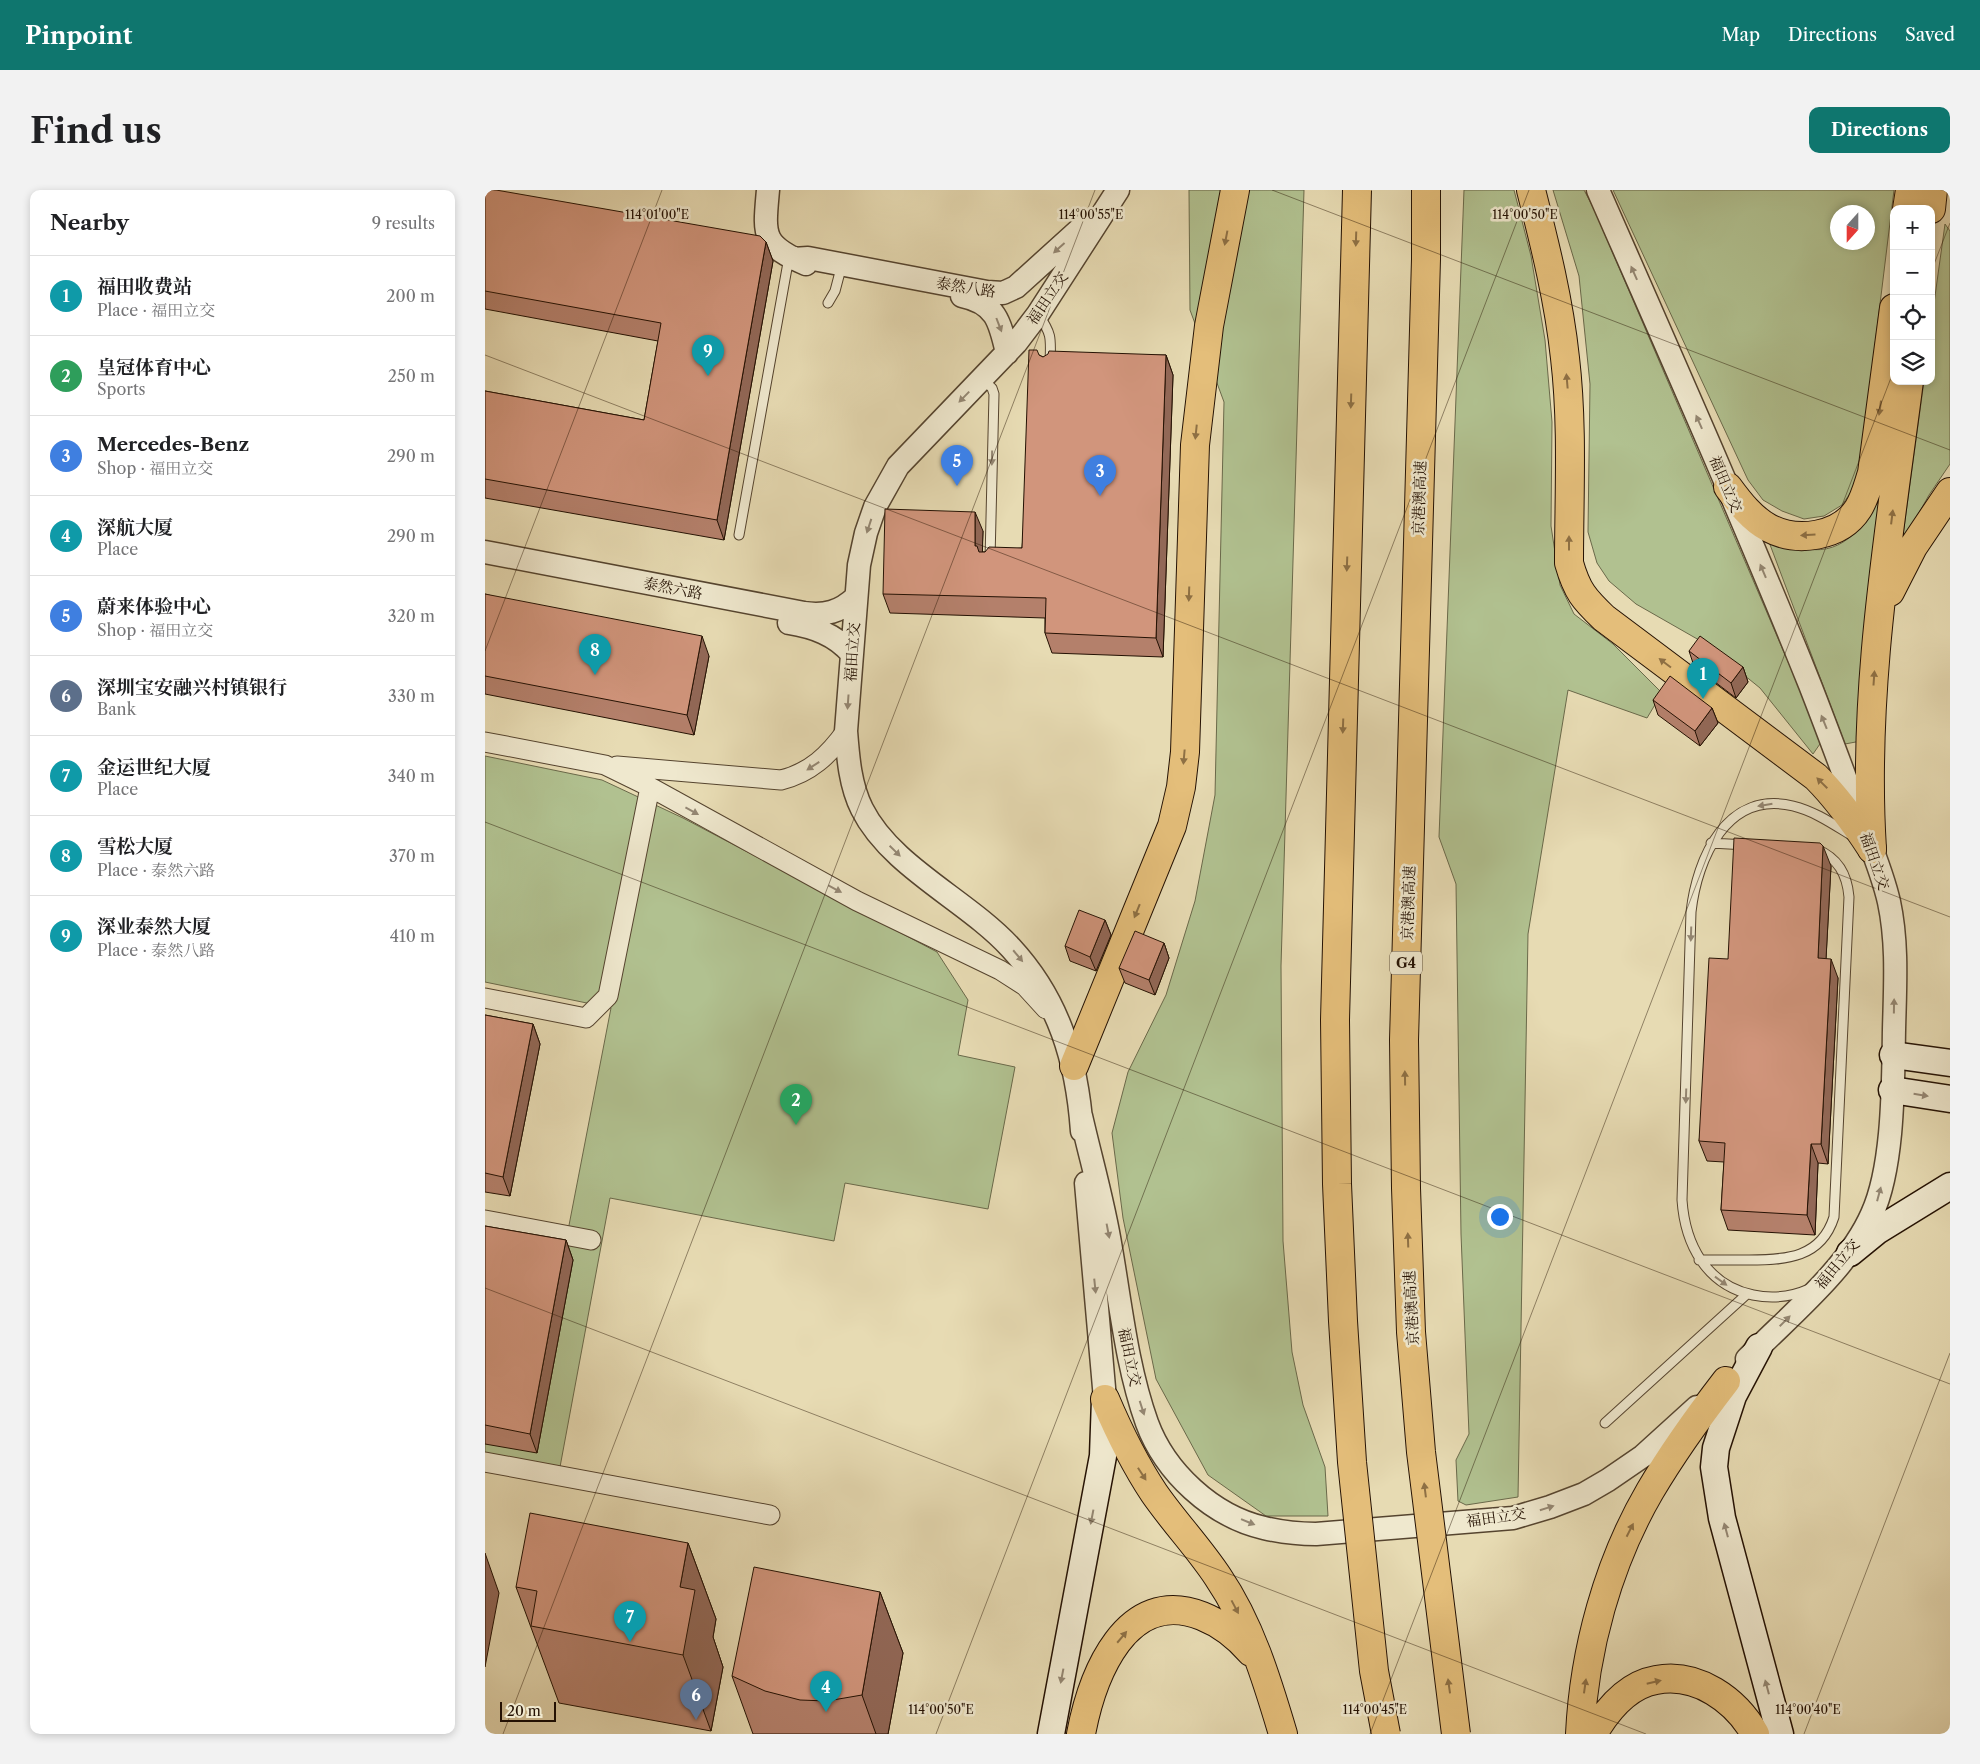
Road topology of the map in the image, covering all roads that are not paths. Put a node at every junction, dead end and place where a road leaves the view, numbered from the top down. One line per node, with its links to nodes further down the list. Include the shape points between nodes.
1 (768, 190): 14 (street, 泰然八路, via 767,234 774,246)
2 (1235, 190): 44 (main road, one-way to 44, via 1201,384 1192,495 1185,752 1181,787 1172,826)
3 (1357, 190): 65 (main road, one-way to 65, bridge, via 1335,1020 1337,1184 1352,1462 1375,1670)
4 (1426, 190): 66 (main road, 京港澳高速 / G4, one-way to 4, bridge, via 1421,1452 1411,1332 1406,1188 1404,1040)
5 (1597, 190): 23 (street, 福田立交, one-way to 5)
6 (1910, 190): 12 (main road)
7 (1933, 190): 13 (main road)
8 (1947, 190): 11 (main road)
9 (1113, 197): 14 (street, 泰然八路, one-way to 14, via 1016,287 1003,293 808,258); 17 (street, 福田立交)
10 (1533, 198): 39 (main road, one-way to 10, via 1851,816 1816,777 1604,618 1585,601 1575,584 1569,563 1566,359 1550,264)
11 (1950, 199)
12 (1908, 205)
13 (1931, 205)
14 (791, 258): 15 (street, 泰然八路); 25 (lane)
15 (841, 272): 16 (lane); 19 (street, 泰然八路, one-way to 19, via 978,300 995,316)
16 (828, 303)
17 (1038, 314): 19 (street, 福田立交); 20 (lane, via 1051,338)
18 (1890, 337): 23 (main road, one-way to 23, via 1871,473 1858,510 1844,524 1829,532 1789,535 1769,528 1751,515)
19 (1007, 353): 21 (street, 福田立交)
20 (1050, 370)
21 (982, 378): 28 (lane, one-way to 28, via 994,394); 29 (street, 福田立交, one-way to 29, via 917,445 875,507 859,565)
22 (1908, 385): 30 (main road, one-way to 22)
23 (1728, 487): 39 (street, 福田立交, one-way to 23, via 1833,743)
24 (1950, 492): 30 (main road, via 1902,566)
25 (739, 535)
26 (485, 552): 29 (street, 泰然六路, via 814,614 833,612)
27 (485, 564): 31 (street, 泰然六路, via 807,626 830,635)
28 (990, 566)
29 (856, 597): 31 (street, 福田立交)
30 (1879, 621): 39 (main road, one-way to 30, via 1869,744)
31 (851, 654): 32 (street, 福田立交, one-way to 32)
32 (847, 731): 34 (street, one-way to 34, via 821,761 781,780); 41 (street, 福田立交, one-way to 41, via 847,755 853,783 862,808 876,830 909,864 1011,947 1048,998)
33 (485, 742): 34 (street)
34 (605, 766): 35 (street)
35 (650, 787): 40 (street, via 608,996 586,1018); 41 (street, one-way to 41, via 857,901 1000,970 1031,992)
36 (1711, 843): 37 (lane); 39 (lane, one-way to 36, via 1813,813 1780,804 1765,804 1736,816); 52 (lane, one-way to 52, via 1698,874 1691,912 1682,1200 1683,1218)
37 (1759, 846)
38 (1806, 848): 52 (lane, via 1833,858 1844,875 1848,891 1834,1217 1819,1243 1797,1256 1780,1260)
39 (1872, 849): 42 (street, 福田立交, one-way to 39, via 1895,964 1892,920)
40 (485, 998)
41 (1065, 1036): 44 (street, 福田立交)
42 (1893, 1055): 43 (main road); 45 (street, 福田立交)
43 (1950, 1064)
44 (1074, 1066): 47 (street, 福田立交)
45 (1892, 1090): 46 (main road, one-way to 46); 51 (street, 福田立交, one-way to 45, via 1864,1231 1880,1190)
46 (1950, 1099)
47 (1081, 1116): 56 (street, 福田立交, one-way to 56, via 1108,1230 1131,1366 1148,1424 1163,1456 1183,1480 1205,1500 1262,1528 1291,1534 1316,1534 1513,1518 1549,1507 1584,1494 1643,1456); 57 (street, 福田立交, one-way to 57)
48 (1950, 1186): 51 (main road, via 1877,1231)
49 (485, 1220): 50 (street)
50 (591, 1240)
51 (1850, 1253): 53 (street, 福田立交)
52 (1699, 1260): 54 (lane, one-way to 54, via 1722,1283)
53 (1823, 1283): 54 (lane, via 1776,1298); 55 (street, 福田立交, one-way to 53)
54 (1747, 1294): 58 (lane)
55 (1759, 1347): 56 (street, 福田立交); 70 (main road, one-way to 55, via 1722,1518 1714,1467 1716,1448 1733,1396)
56 (1726, 1381): 67 (main road, one-way to 56, via 1589,1658 1599,1614 1625,1541 1666,1465)
57 (1105, 1399): 61 (main road, one-way to 61, via 1135,1462 1219,1577); 63 (main road, one-way to 63, via 1103,1456)
58 (1605, 1423)
59 (485, 1462): 60 (street)
60 (770, 1515)
61 (1261, 1663): 62 (main road, one-way to 61, via 1097,1677 1110,1652 1143,1617 1167,1610 1189,1611 1237,1636); 64 (main road)
62 (1083, 1722)
63 (1051, 1734)
64 (1283, 1734)
65 (1386, 1734)
66 (1456, 1734)
67 (1580, 1734)
68 (1593, 1734): 69 (main road, one-way to 69, via 1625,1695 1656,1680 1675,1679 1714,1690 1742,1714)
69 (1755, 1734)
70 (1779, 1734)

